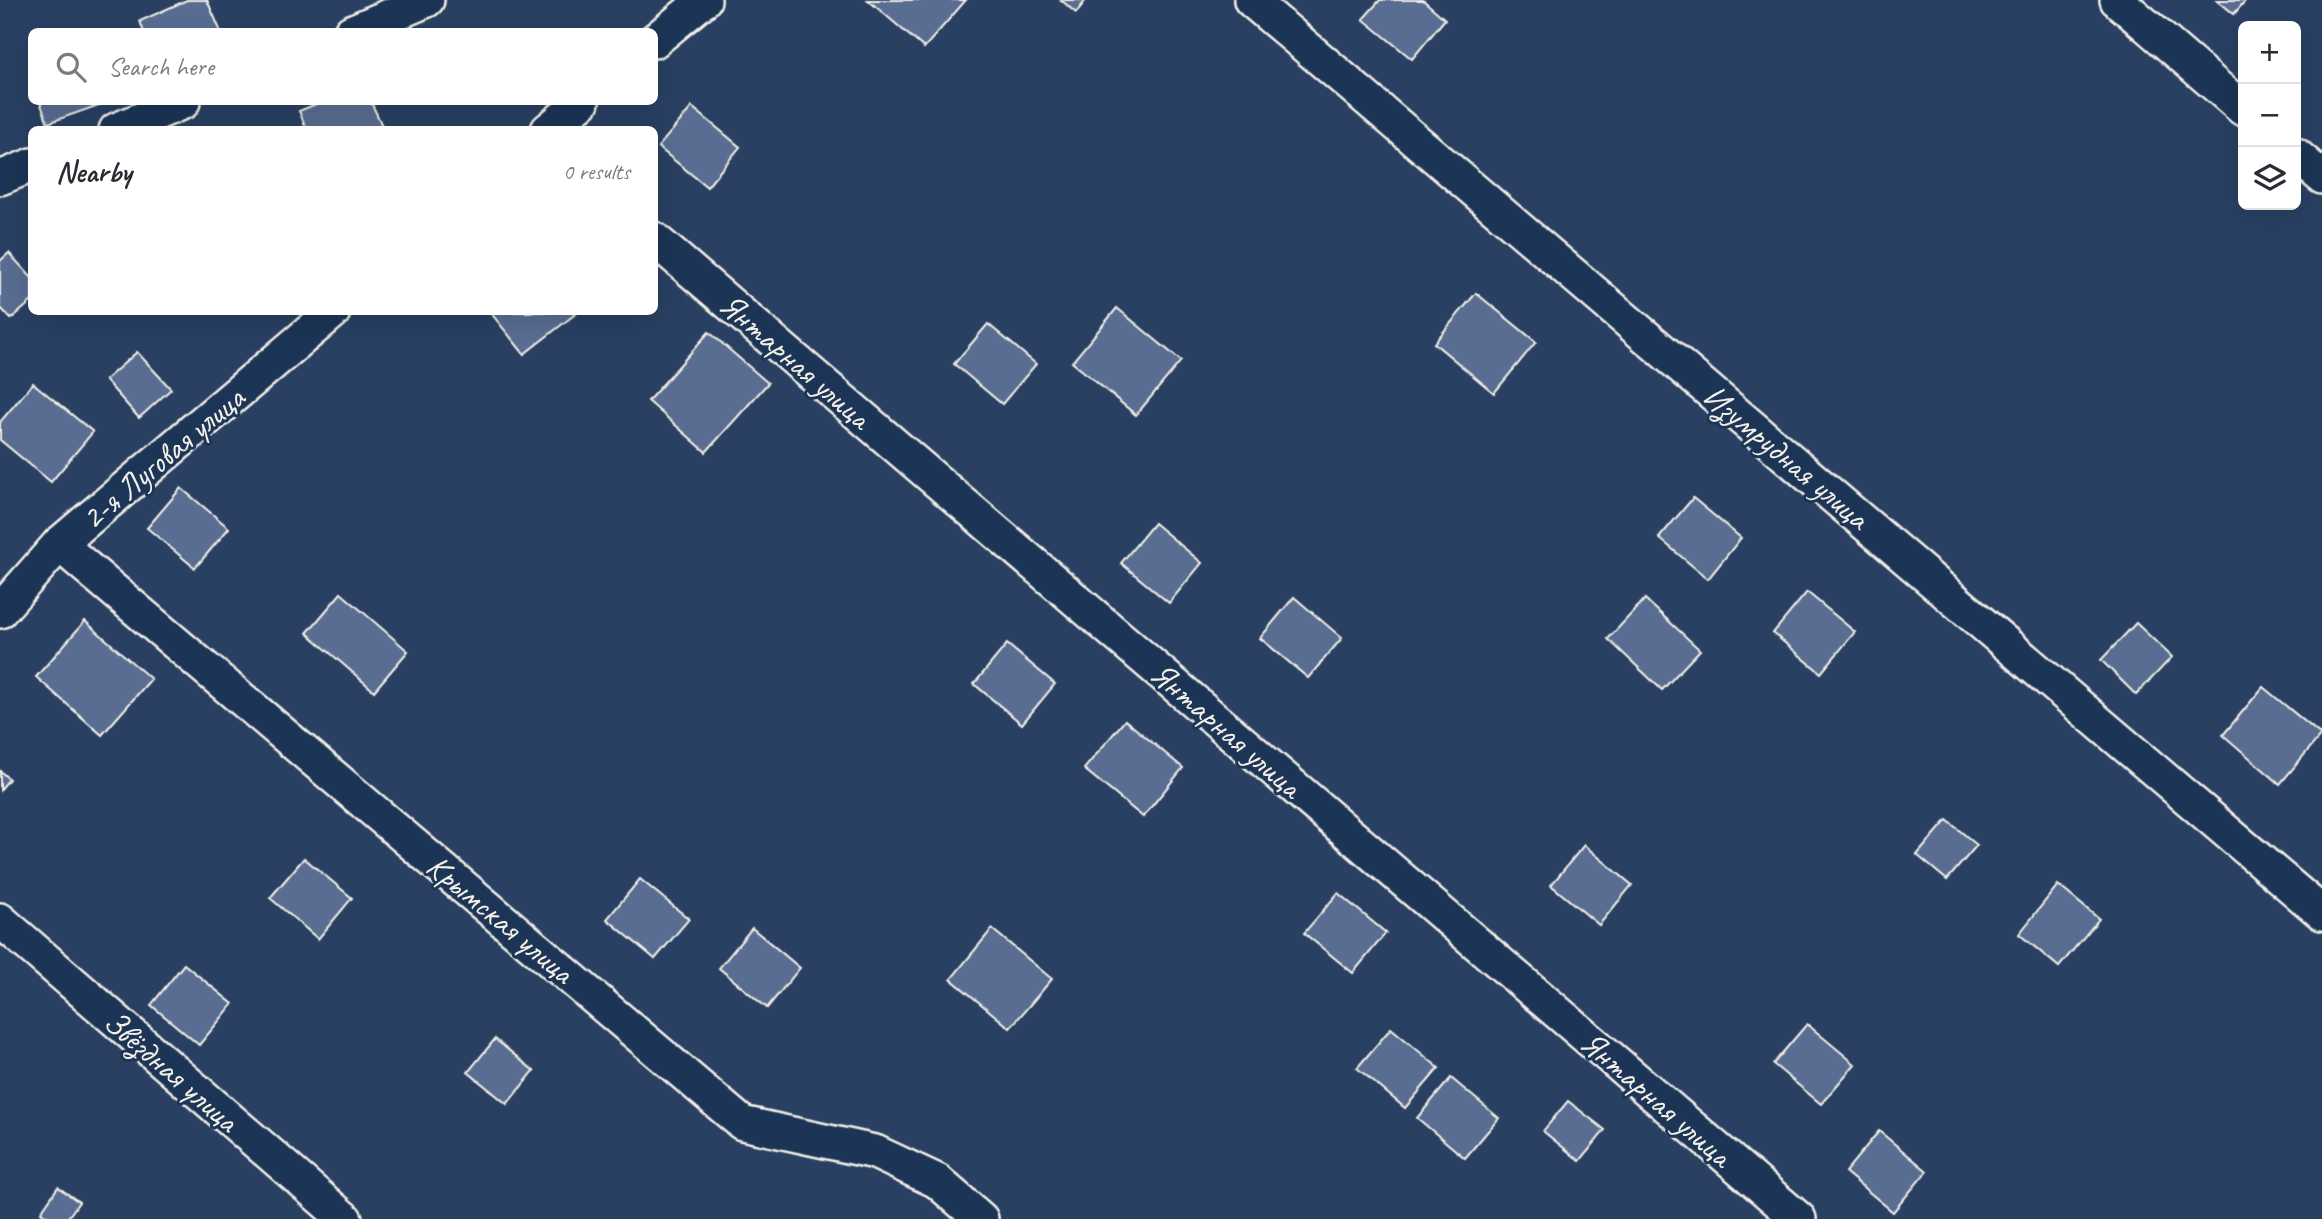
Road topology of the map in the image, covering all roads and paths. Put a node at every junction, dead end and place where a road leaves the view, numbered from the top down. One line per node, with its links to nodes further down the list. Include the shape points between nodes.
1 (427, 0): 5 (street)
2 (704, 0): 6 (street)
3 (1251, 0): 20 (street, Изумрудная улица)
4 (2117, 0): 9 (street)
5 (360, 28)
6 (658, 38)
7 (176, 105): 10 (street)
8 (578, 105): 11 (street)
9 (2238, 105)
10 (126, 126)
11 (553, 126)
12 (2301, 159): 14 (street)
13 (28, 167): 15 (street)
14 (2322, 177)
15 (0, 178)
16 (658, 242): 24 (street, Янтарная улица)
17 (329, 315): 18 (street, 2-я Луговая улица)
18 (59, 544): 19 (street, 2-я Луговая улица); 23 (street, Крымская улица, via 743,1122 875,1152 937,1181)
19 (0, 611)
20 (2322, 913)
21 (0, 920): 22 (street, Звёздная улица)
22 (345, 1219)
23 (981, 1219)
24 (1799, 1219)

